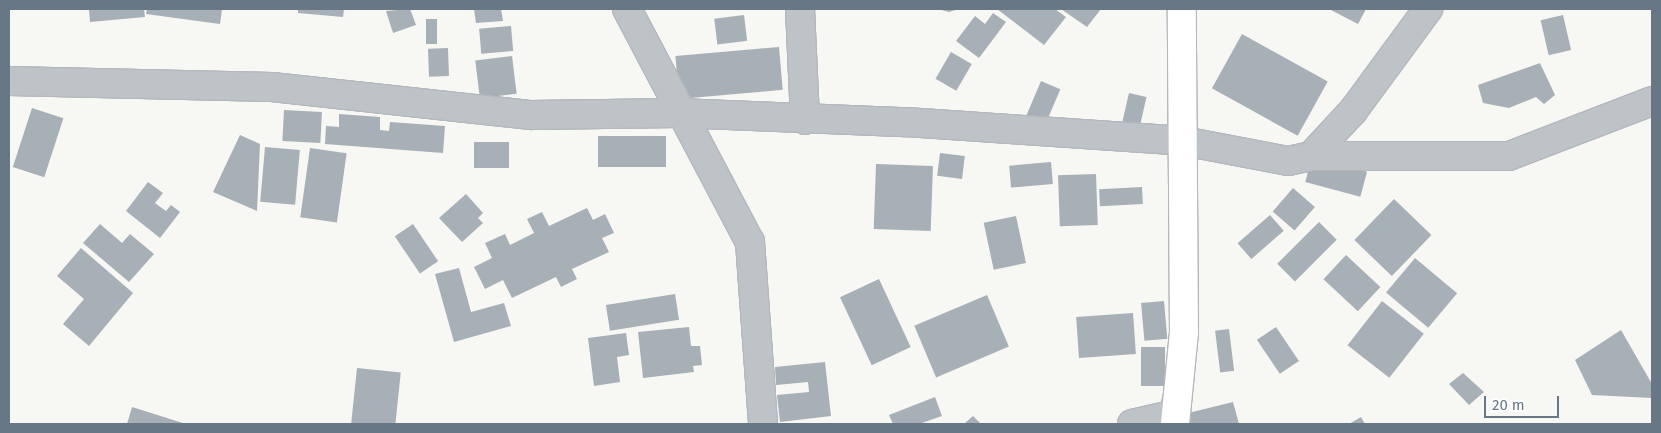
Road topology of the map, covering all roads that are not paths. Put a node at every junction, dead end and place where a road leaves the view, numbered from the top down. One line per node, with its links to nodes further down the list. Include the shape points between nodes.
1 (627, 9): 7 (street)
2 (800, 9): 8 (street)
3 (1182, 9): 9 (street)
4 (1428, 9): 10 (street, via 1353,111)
5 (9, 81): 7 (street, via 272,87 531,114)
6 (1652, 100): 10 (street, via 1509,156)
7 (678, 113): 8 (street); 12 (street, via 705,150 750,242)
8 (805, 120): 9 (street)
9 (1183, 141): 10 (street, via 1288,160); 11 (street, via 1184,332)
10 (1311, 156)
11 (1174, 417): 13 (street)
12 (763, 424)
13 (1132, 424)

